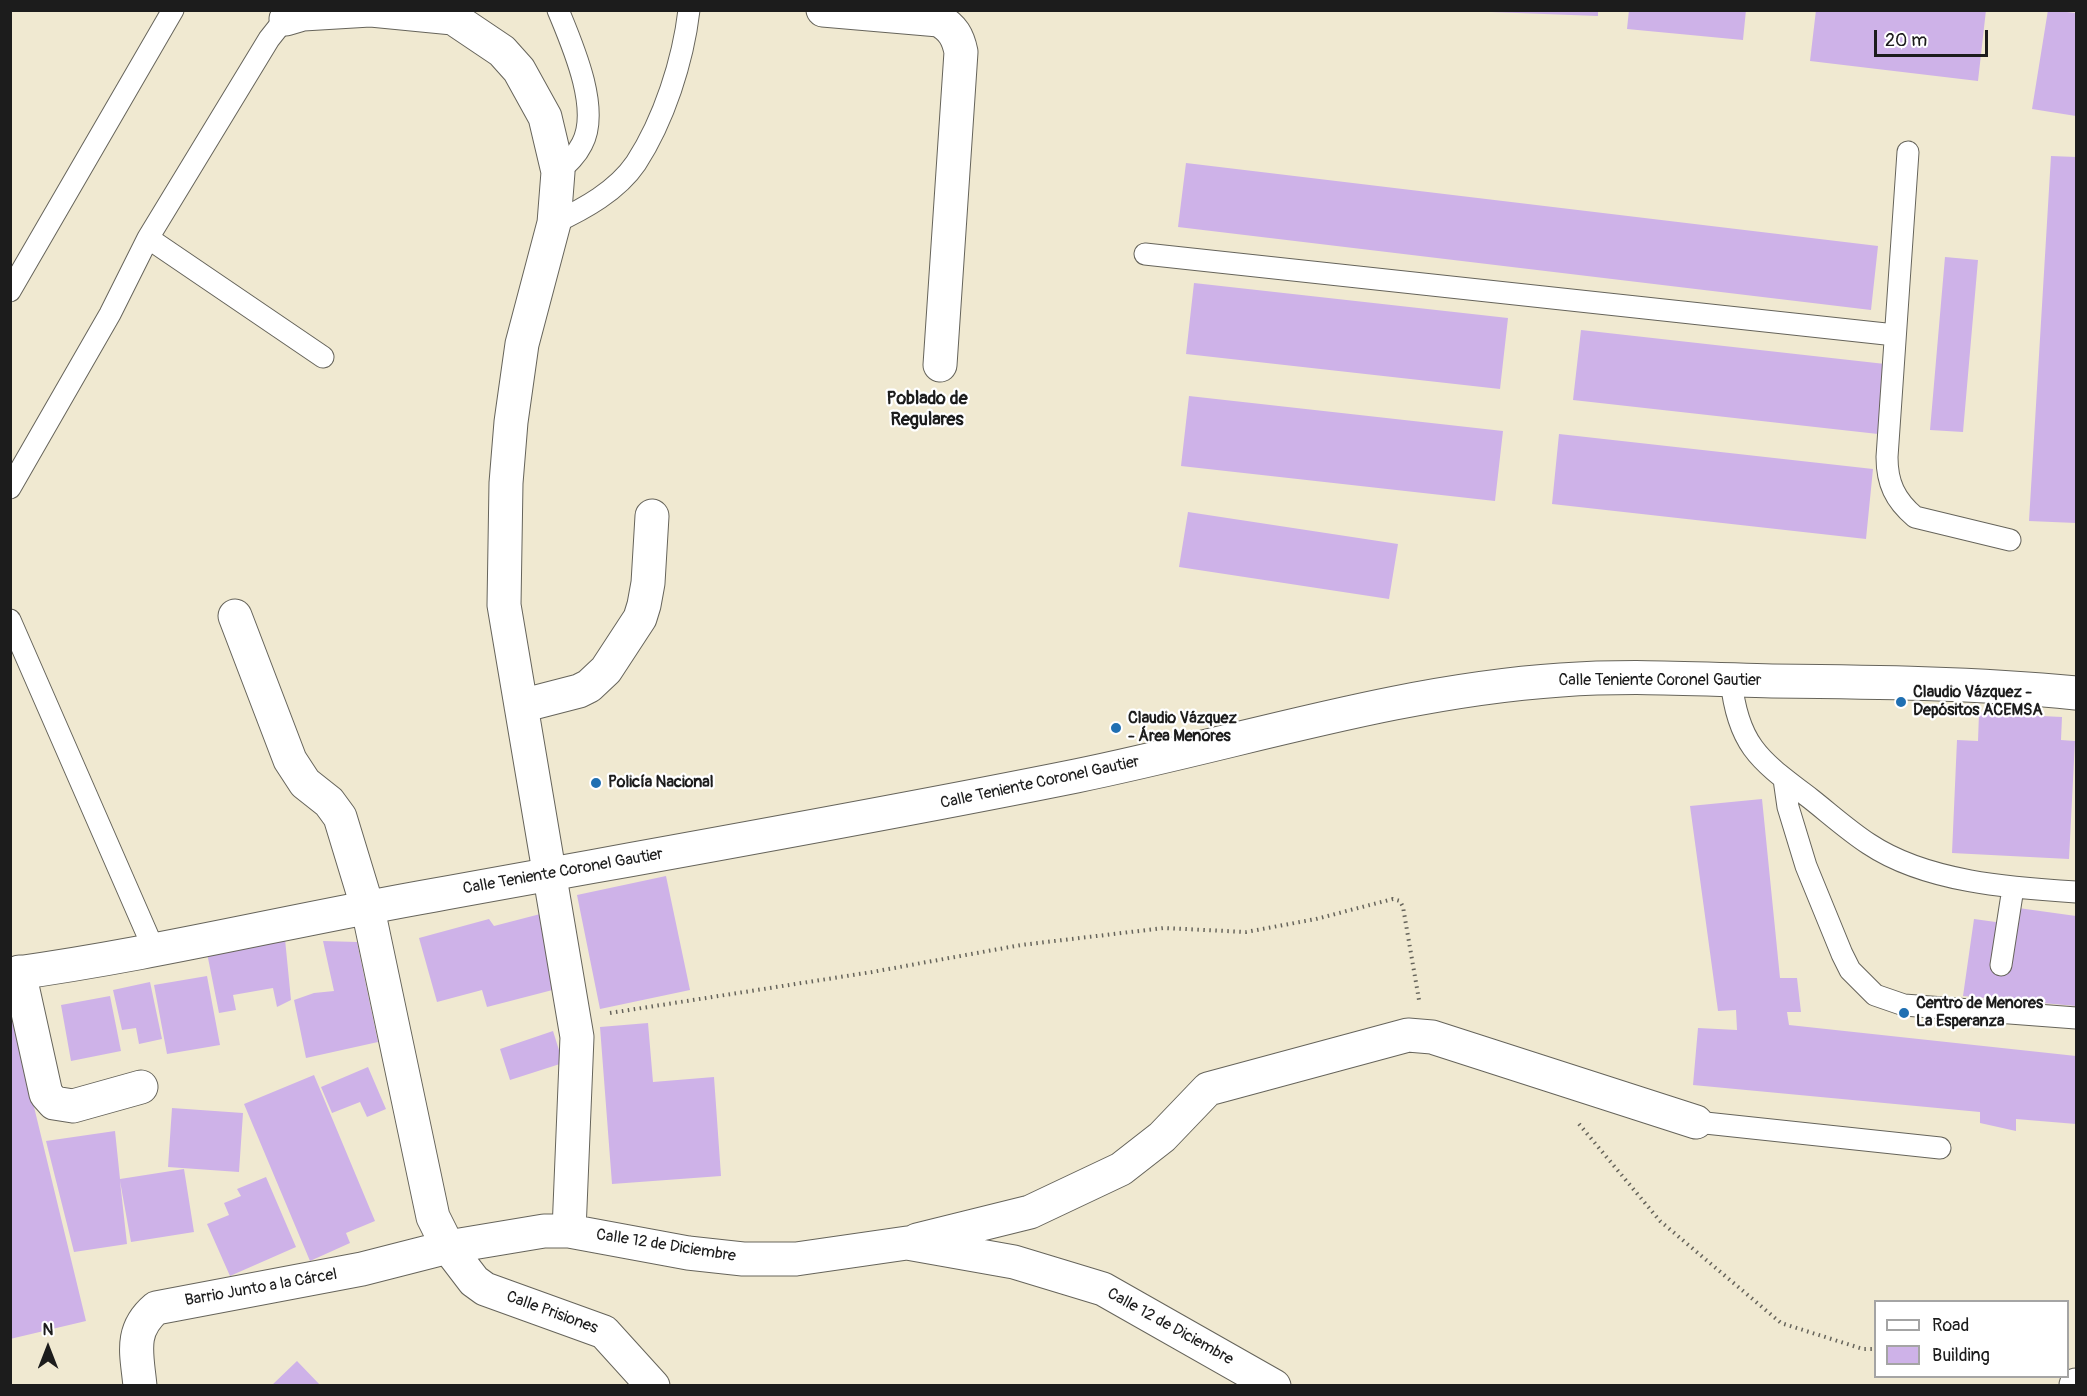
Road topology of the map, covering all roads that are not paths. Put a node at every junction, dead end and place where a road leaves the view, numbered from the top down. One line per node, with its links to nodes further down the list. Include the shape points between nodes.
1 (173, 10): 12 (lane)
2 (371, 10): 6 (street); 8 (street, via 453,18 502,51 519,70 545,117)
3 (558, 10): 8 (lane, via 579,69 589,114 583,142 573,159)
4 (689, 10): 9 (lane, via 668,94 635,164 596,200)
5 (823, 10): 15 (street, via 939,20 948,25 959,43)
6 (289, 15): 10 (lane, via 269,39)
7 (1908, 152): 13 (lane)
8 (558, 172): 9 (street)
9 (554, 223): 23 (street, via 522,344 506,483 504,605)
10 (148, 238): 14 (lane); 16 (lane, via 110,314)
11 (1145, 254): 13 (lane)
12 (10, 291)
13 (1896, 335): 18 (lane, via 1887,471 1896,497 1915,517)
14 (323, 357)
15 (940, 365)
16 (10, 488)
17 (652, 516): 23 (street, via 644,605 640,618 606,670 579,691)
18 (2010, 540)
19 (235, 616): 28 (street, via 290,760 305,783 329,802 340,817)
20 (10, 620): 29 (lane)
21 (1731, 680): 22 (street, Calle Teniente Coronel Gautier, via 1992,684); 24 (lane, via 1734,704 1750,746); 25 (street, Calle Teniente Coronel Gautier, via 1561,680 1456,692 1393,703 1117,768)
22 (2076, 693)
23 (521, 706): 25 (street)
24 (1784, 779): 26 (lane, via 1870,845 1895,857 1951,876); 32 (lane, via 1806,867 1842,954 1861,984 1875,995 1904,1005)
25 (550, 875): 28 (street, Calle Teniente Coronel Gautier); 36 (street, via 577,1036)
26 (2013, 888): 27 (lane); 30 (lane)
27 (2076, 892)
28 (368, 909): 29 (street, Calle Teniente Coronel Gautier); 38 (street, via 433,1217)
29 (155, 952): 31 (street, Calle Teniente Coronel Gautier)
30 (2001, 965)
31 (15, 973): 33 (street, via 46,1094 54,1103 73,1106)
32 (2076, 1018)
33 (141, 1087)
34 (1696, 1122): 35 (lane); 37 (street, via 1425,1036 1407,1035 1208,1089 1162,1137 1121,1168 1030,1212)
35 (1940, 1148)
36 (569, 1231): 37 (street, Calle 12 de Diciembre, via 743,1259 796,1259); 38 (street, Calle 12 de Diciembre, via 544,1231)
37 (907, 1243): 41 (street, Calle 12 de Diciembre, via 1014,1262 1103,1289)
38 (448, 1246): 39 (street, Barrio Junto a la Cárcel, via 362,1269 156,1308 139,1327 136,1339); 40 (street, Calle Prisiones, via 474,1281 485,1289 604,1332)
39 (140, 1386)
40 (653, 1386)
41 (1274, 1386)

